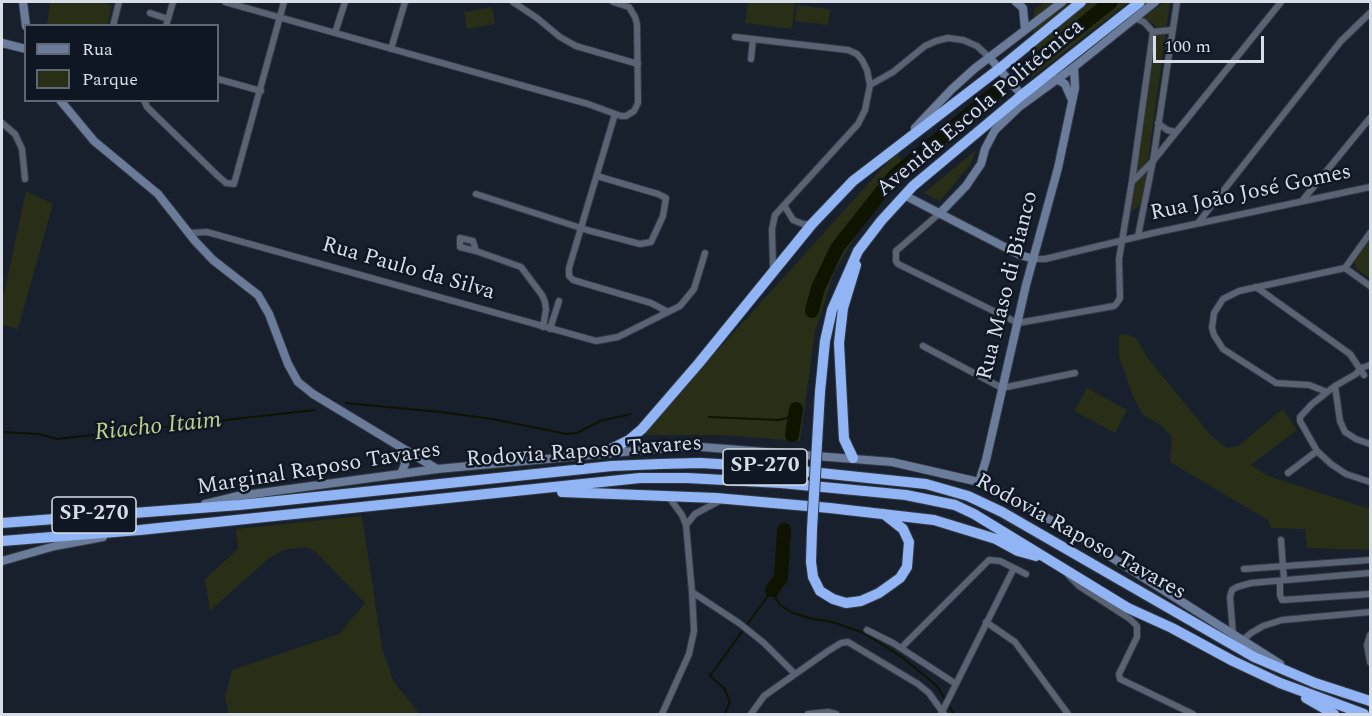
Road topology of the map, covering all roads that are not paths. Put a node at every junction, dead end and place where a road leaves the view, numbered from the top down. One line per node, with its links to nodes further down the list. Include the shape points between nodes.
1 (23, 2): 22 (main road)
2 (119, 2): 23 (street)
3 (173, 2): 21 (street)
4 (225, 2): 19 (street)
5 (284, 2): 19 (street)
6 (345, 2): 27 (street)
7 (405, 2): 36 (street)
8 (513, 2): 39 (street, via 576,46)
9 (613, 2): 39 (street, via 629,7 635,16)
10 (1016, 2): 24 (main road, via 1023,8)
11 (1062, 2): 24 (main road, Avenida Escola Politécnica)
12 (1081, 2): 41 (highway, Avenida Escola Politécnica)
13 (1140, 2): 28 (highway, Avenida Escola Politécnica)
14 (1155, 2): 20 (main road)
15 (1177, 2): 25 (street)
16 (1281, 2): 54 (street)
17 (1371, 13): 66 (street, via 1341,41)
18 (150, 14): 21 (street)
19 (280, 18): 27 (street); 45 (street)
20 (1134, 18): 26 (street); 28 (main road)
21 (167, 22)
22 (26, 24)
23 (114, 24)
24 (1025, 28): 33 (main road, Avenida Escola Politécnica)
25 (1172, 30): 26 (street); 53 (street)
26 (1153, 32): 59 (street)
27 (335, 33): 36 (street)
28 (1105, 35): 40 (main road); 46 (highway, Avenida Escola Politécnica)
29 (735, 37): 30 (street)
30 (753, 39): 38 (street); 44 (street, via 848,50 862,60)
31 (24, 40): 34 (main road)
32 (2, 42): 34 (main road)
33 (1003, 45): 37 (main road, Avenida Escola Politécnica); 41 (main road)
34 (14, 46): 35 (main road)
35 (24, 48)
36 (392, 49): 50 (street)
37 (989, 57): 41 (main road); 44 (street, via 977,46 948,38 925,46); 55 (main road, Avenida Escola Politécnica, via 952,89)
38 (751, 59)
39 (638, 64): 50 (street, via 638,103 626,116)
40 (1074, 67): 43 (main road); 47 (main road, Rua Maso di Bianco, via 1075,88)
41 (1001, 71): 46 (main road); 55 (highway, Avenida Escola Politécnica)
42 (219, 79): 45 (street)
43 (1057, 79): 46 (main road); 47 (main road, via 1065,84)
44 (870, 85): 64 (street, via 858,124)
45 (261, 91): 49 (street, via 234,184 218,176)
46 (1021, 94): 62 (highway, Avenida Escola Politécnica); 65 (main road, via 995,130 981,164)
47 (1071, 98): 76 (main road, Rua Maso di Bianco, via 1058,168)
48 (62, 102): 69 (main road, via 94,141 158,194)
49 (144, 102)
50 (615, 114): 57 (street)
51 (1371, 118): 63 (street)
52 (2, 123): 58 (street, via 15,134 22,149)
53 (1158, 123): 54 (street); 56 (street)
54 (1175, 132): 56 (street)
55 (905, 140): 67 (highway, Avenida Escola Politécnica, via 853,181)
56 (1153, 161): 59 (street); 71 (street)
57 (597, 176): 68 (street); 68 (street, via 664,196 663,216 653,240 645,244)
58 (26, 179)
59 (1132, 182): 72 (street)
60 (1371, 187): 63 (street, Rua João José Gomes)
61 (476, 194): 68 (street)
62 (904, 195): 65 (main road); 73 (highway, Avenida Escola Politécnica)
63 (1302, 201): 66 (street, Rua João José Gomes)
64 (784, 205): 67 (street, via 793,220); 78 (street, via 773,221)
65 (940, 213): 76 (main road); 83 (street, via 901,245 895,254 898,264)
66 (1198, 223): 71 (street, Rua João José Gomes)
67 (812, 224): 78 (highway, Avenida Escola Politécnica)
68 (582, 228): 82 (street, via 569,268 573,280 651,303)
69 (189, 233): 84 (street, Rua Paulo da Silva, via 207,232); 95 (main road, via 213,260 258,295 298,381)
70 (1371, 233): 77 (street)
71 (1138, 236): 72 (street, Rua João José Gomes)
72 (1122, 240): 76 (street, Rua João José Gomes); 83 (street, via 1120,298 1114,306)
73 (858, 251): 98 (highway, via 843,308 839,343 844,439); 108 (highway, Avenida Escola Politécnica, bridge, via 832,310 825,341 811,561 820,591 846,603 861,601 900,578 907,567 909,542 903,529)
74 (476, 252): 84 (street, via 521,267 545,302)
75 (705, 253): 82 (street, via 690,296)
76 (1034, 259): 83 (main road, Rua Maso di Bianco)
77 (1345, 268): 79 (street); 80 (street)
78 (773, 270): 97 (highway, Avenida Escola Politécnica, via 642,429)
79 (1371, 286)
80 (1256, 287): 87 (street, via 1350,354); 93 (street, via 1228,295 1217,306 1212,328 1222,349 1276,383 1309,385)
81 (559, 301): 84 (street)
82 (668, 312): 84 (street, Rua Paulo da Silva, via 618,337 596,340)
83 (1018, 323): 92 (main road, Rua Maso di Bianco)
84 (547, 328)
85 (923, 346): 92 (street)
86 (1371, 365): 87 (street)
87 (1361, 368): 89 (street); 90 (street)
88 (1075, 373): 92 (street)
89 (1356, 374): 90 (street); 91 (street)
90 (1367, 375)
91 (1335, 386): 93 (street); 94 (street, via 1345,432)
92 (1002, 388): 102 (main road, Rua Maso di Bianco)
93 (1327, 392): 96 (street, via 1300,417)
94 (1371, 444)
95 (402, 448): 99 (main road); 101 (main road, via 405,464)
96 (1317, 451): 100 (street); 103 (street, via 1346,474)
97 (605, 452): 98 (main road, Marginal Raposo Tavares, via 689,446); 99 (main road, Marginal Raposo Tavares)
98 (853, 458): 102 (main road, Marginal Raposo Tavares, via 902,464)
99 (437, 469): 101 (main road, Marginal Raposo Tavares)
100 (1288, 473)
101 (401, 474): 107 (main road, Marginal Raposo Tavares, via 238,496)
102 (979, 482): 129 (main road, Marginal Raposo Tavares, via 1043,515)
103 (1371, 482)
104 (507, 491): 105 (highway); 111 (highway, Rodovia Raposo Tavares / SP-270); 114 (highway, Rodovia Raposo Tavares / SP-270, via 640,478 687,478 906,495 954,505)
105 (667, 496): 106 (highway); 110 (street)
106 (723, 499): 108 (highway); 110 (street, via 695,514)
107 (187, 508): 109 (highway, Rodovia Raposo Tavares / SP-270); 135 (highway, Rodovia Raposo Tavares / SP-270, via 660,464 753,466 926,484 968,496 1002,512 1216,637)
108 (884, 514): 114 (highway, via 934,520 996,539 1018,552)
109 (2, 523)
110 (686, 525): 124 (street)
111 (140, 530): 113 (highway, Rodovia Raposo Tavares / SP-270); 116 (main road, via 55,546)
112 (1281, 540): 117 (street)
113 (2, 541)
114 (1046, 558): 119 (highway, Rodovia Raposo Tavares / SP-270)
115 (1371, 560): 117 (street)
116 (2, 561)
117 (1283, 566): 120 (street); 123 (street)
118 (1014, 568): 122 (street); 127 (street); 132 (street, via 989,560)
119 (1063, 569): 136 (highway, Rodovia Raposo Tavares / SP-270, via 1128,608); 145 (street, via 1079,586 1137,626 1137,637 1120,679)
120 (1244, 569)
121 (1371, 573): 123 (street)
122 (1026, 574)
123 (1282, 580): 125 (street, via 1282,600); 129 (street, via 1251,583 1232,590)
124 (692, 592): 134 (street, via 739,623); 140 (street, via 689,654)
125 (1371, 594)
126 (1371, 612): 131 (street, via 1282,620 1263,626)
127 (986, 622): 137 (street); 144 (street, via 1015,642)
128 (867, 630): 132 (street)
129 (1233, 634): 131 (main road, Marginal Raposo Tavares)
130 (1371, 635): 133 (street, via 1367,645)
131 (1244, 640): 135 (main road, Marginal Raposo Tavares)
132 (901, 648): 137 (street)
133 (1371, 662)
134 (795, 674): 139 (street, via 848,642 918,684); 141 (street, via 764,696)
135 (1297, 676): 138 (highway, Rodovia Raposo Tavares / SP-270)
136 (1280, 683): 146 (highway); 147 (highway, Rodovia Raposo Tavares / SP-270)
137 (956, 684): 139 (street)
138 (1371, 701)
139 (943, 712)
140 (662, 714)
141 (751, 714)
142 (808, 714): 143 (street)
143 (836, 714)
144 (1068, 714)
145 (1193, 714)
146 (1331, 714)
147 (1364, 714)

